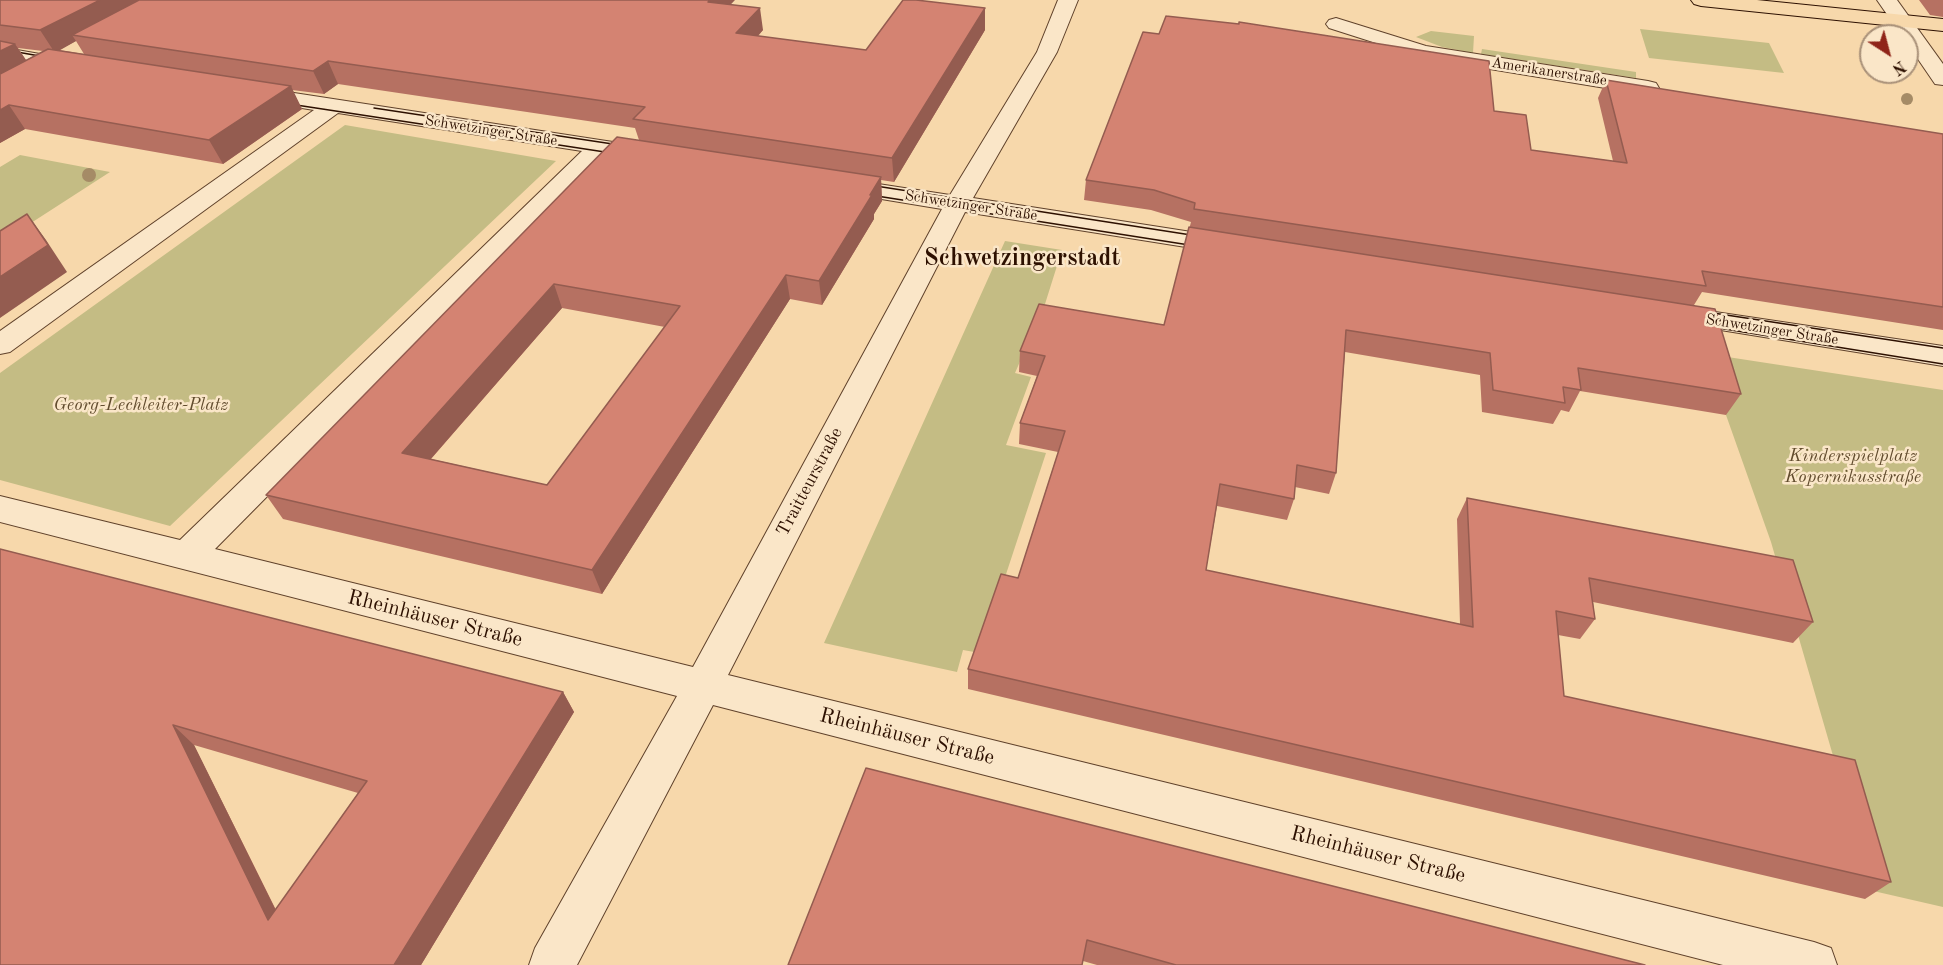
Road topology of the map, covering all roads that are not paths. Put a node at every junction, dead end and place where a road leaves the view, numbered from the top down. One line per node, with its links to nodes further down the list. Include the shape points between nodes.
1 (1068, 0): 19 (street, Traitteurstraße, via 1047,52)
2 (1701, 0): 5 (main road)
3 (1887, 0): 5 (street)
4 (1917, 4): 5 (main road, via 1899,12)
5 (1901, 21): 7 (main road); 12 (street)
6 (1336, 24): 14 (street, Amerikanerstraße, via 1423,52)
7 (1943, 25)
8 (0, 53): 10 (street)
9 (89, 58): 10 (street)
10 (58, 63): 11 (street)
11 (28, 79)
12 (1943, 79)
13 (229, 90): 15 (street, Schwetzinger Straße)
14 (1673, 92)
15 (332, 106): 16 (street, Schwetzinger Straße); 22 (street)
16 (600, 147): 17 (street, Schwetzinger Straße); 25 (street)
17 (667, 158)
18 (817, 182): 19 (street, Schwetzinger Straße)
19 (957, 204): 20 (street, Schwetzinger Straße); 26 (street, Traitteurstraße)
20 (1252, 249)
21 (1653, 311): 23 (street, Schwetzinger Straße)
22 (0, 345)
23 (1943, 356)
24 (0, 509): 25 (street, Rheinhäuser Straße)
25 (186, 556): 26 (street, Rheinhäuser Straße)
26 (703, 686): 27 (street, Traitteurstraße); 28 (street, Rheinhäuser Straße)
27 (552, 965)
28 (1814, 965)

